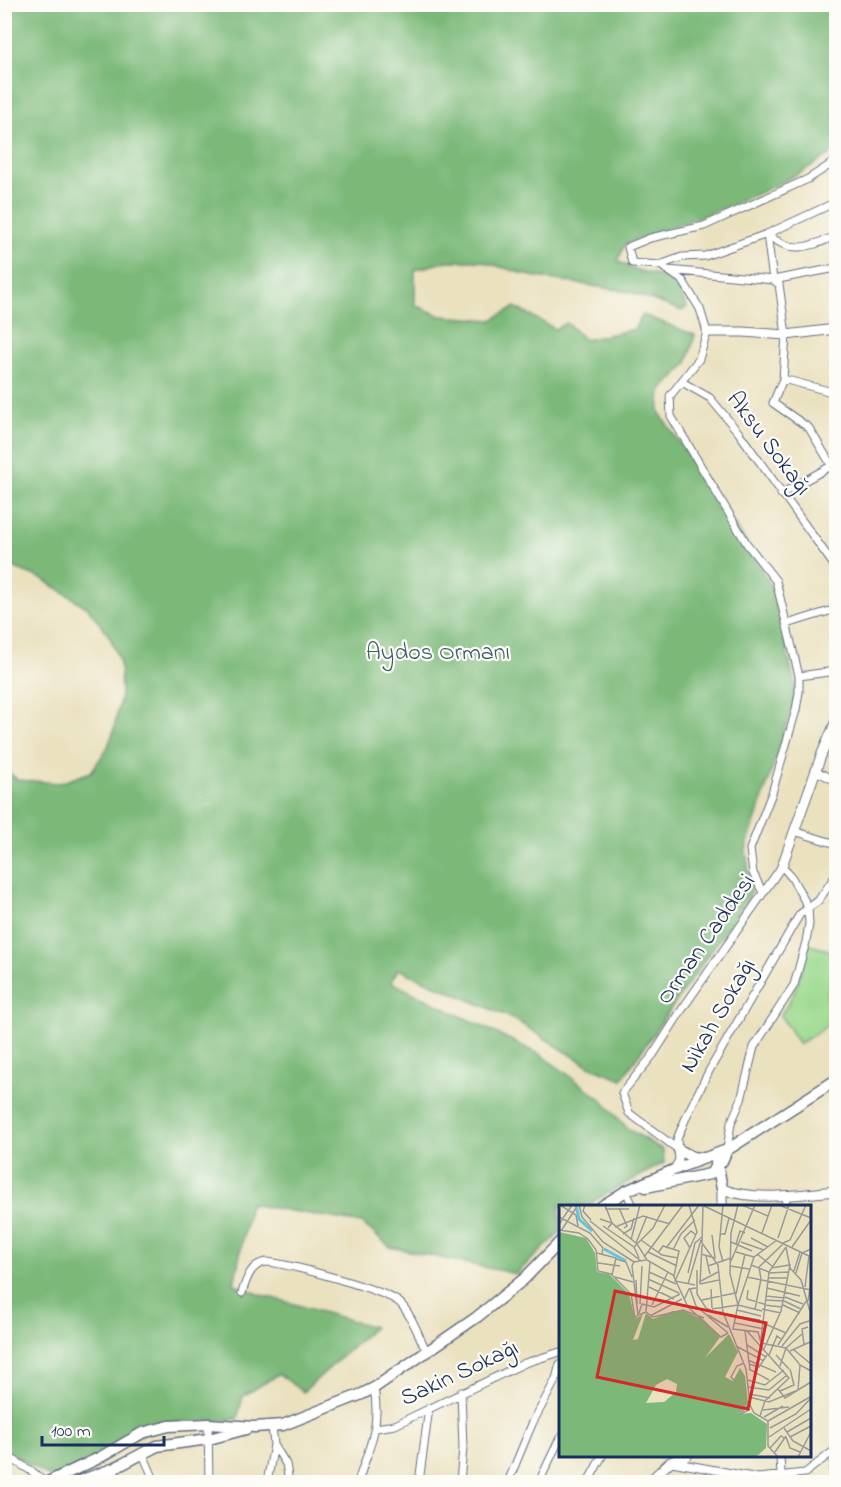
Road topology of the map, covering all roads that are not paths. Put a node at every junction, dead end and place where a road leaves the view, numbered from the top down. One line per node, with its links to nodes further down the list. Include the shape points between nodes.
1 (837, 161): 5 (street, via 808,179 704,226 650,238 628,248 632,263)
2 (837, 202): 3 (street)
3 (767, 234): 4 (street, via 778,244 796,249); 5 (street, via 705,256 682,257); 7 (street)
4 (837, 236)
5 (663, 267): 7 (street); 9 (street, via 683,281 700,309)
6 (837, 268): 7 (street)
7 (773, 280): 10 (street, via 779,284)
8 (837, 329): 10 (street)
9 (707, 332): 10 (street); 12 (street, via 699,359)
10 (786, 335): 11 (street)
11 (783, 379): 13 (street); 14 (street, via 773,403 809,429)
12 (682, 382): 16 (street, Aksu Sokağı, via 710,398); 19 (street, via 670,396 671,416 747,544 776,581)
13 (837, 393)
14 (831, 466): 15 (street); 16 (street)
15 (837, 473)
16 (781, 494): 17 (street, Aksu Sokağı)
17 (837, 568)
18 (837, 609): 19 (street)
19 (787, 624): 21 (street)
20 (837, 671): 21 (street)
21 (798, 676): 29 (street, via 796,710 772,793 750,849 753,873)
22 (837, 721): 23 (street, Orman Caddesi)
23 (816, 771): 24 (street); 25 (street, Orman Caddesi)
24 (837, 781)
25 (794, 831): 26 (street); 27 (street, Orman Caddesi)
26 (837, 844)
27 (782, 866): 29 (street, Orman Caddesi); 30 (street)
28 (837, 875): 30 (street, Nikah Sokağı, via 818,901)
29 (763, 893): 32 (street, Orman Caddesi, via 622,1094 628,1113)
30 (808, 907): 32 (street, Nikah Sokağı, via 794,924 709,1071 677,1139); 33 (street, via 809,924 798,975 754,1047)
31 (837, 1080): 33 (main road)
32 (679, 1150): 34 (main road); 35 (main road); 36 (street, Nikah Sokağı)
33 (727, 1150): 34 (main road); 37 (main road)
34 (705, 1158): 35 (main road); 37 (main road, via 713,1161)
35 (693, 1162): 36 (main road); 37 (main road, via 696,1170)
36 (674, 1170): 39 (main road)
37 (714, 1170): 38 (main road); 39 (main road)
38 (722, 1189): 41 (street, via 736,1194); 44 (street)
39 (626, 1191): 42 (main road); 43 (street)
40 (837, 1191): 41 (street)
41 (785, 1196): 45 (street)
42 (604, 1205)
43 (633, 1205)
44 (722, 1205)
45 (786, 1205)
46 (559, 1244): 48 (main road, via 524,1279)
47 (242, 1293): 48 (street, via 254,1267 267,1262 386,1294 403,1307)
48 (427, 1352): 51 (main road)
49 (559, 1353): 52 (street, Sakin Sokağı, via 525,1363)
50 (559, 1370): 82 (street)
51 (374, 1388): 55 (main road); 57 (street)
52 (461, 1392): 53 (street, Sakin Sokağı); 81 (street)
53 (429, 1408): 57 (street, Sakin Sokağı, via 395,1425); 80 (street)
54 (208, 1424): 56 (main road); 58 (street); 72 (main road, via 169,1426 142,1433)
55 (272, 1426): 56 (main road); 60 (street)
56 (255, 1427): 58 (main road)
57 (376, 1428): 79 (street)
58 (209, 1439): 62 (main road, via 157,1446); 76 (street)
59 (559, 1442): 83 (street)
60 (274, 1445): 77 (street); 78 (street, via 286,1464)
61 (836, 1447): 69 (street); 87 (street)
62 (142, 1452): 68 (main road); 75 (street)
63 (4, 1454): 71 (street)
64 (601, 1457): 84 (street)
65 (682, 1457): 67 (street)
66 (780, 1457): 70 (street)
67 (670, 1462): 70 (street, via 758,1478); 85 (street)
68 (115, 1468): 73 (main road); 74 (street)
69 (806, 1473): 70 (street); 86 (street)
70 (781, 1475)
71 (44, 1482)
72 (48, 1482)
73 (77, 1482)
74 (114, 1482)
75 (155, 1482)
76 (209, 1482)
77 (267, 1482)
78 (289, 1482)
79 (358, 1482)
80 (419, 1482)
81 (460, 1482)
82 (508, 1482)
83 (539, 1482)
84 (588, 1482)
85 (651, 1482)
86 (805, 1482)
87 (833, 1482)

